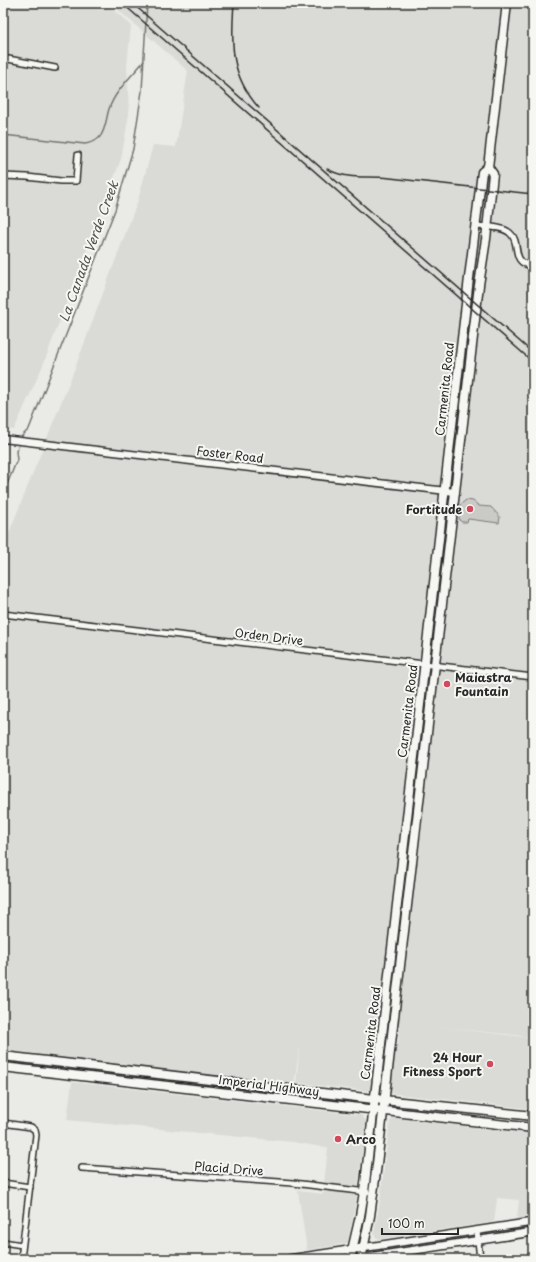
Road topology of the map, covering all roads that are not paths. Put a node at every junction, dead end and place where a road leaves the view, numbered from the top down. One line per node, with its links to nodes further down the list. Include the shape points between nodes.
1 (507, 3): 5 (main road, Carmenita Road)
2 (3, 58): 3 (street)
3 (55, 68)
4 (78, 155): 6 (street, via 76,181)
5 (488, 167): 7 (main road, Carmenita Road, via 482,172); 8 (main road, Carmenita Road, via 493,174)
6 (3, 176)
7 (476, 226): 8 (street); 11 (main road, Carmenita Road)
8 (487, 227): 9 (street, via 505,229 511,233 520,260); 12 (main road, Carmenita Road)
9 (533, 266)
10 (5, 439): 11 (street, Foster Road)
11 (445, 490): 12 (street, Foster Road); 14 (main road, Carmenita Road)
12 (455, 492): 15 (main road, Carmenita Road)
13 (3, 614): 14 (street, Orden Drive)
14 (425, 665): 15 (street, Orden Drive); 17 (main road, Carmenita Road)
15 (436, 666): 16 (street, Orden Drive); 18 (main road, Carmenita Road)
16 (533, 677)
17 (409, 804): 18 (main road); 21 (main road, Carmenita Road)
18 (420, 805): 22 (main road, Carmenita Road)
19 (3, 1056): 21 (main road, Imperial Highway)
20 (3, 1066): 23 (main road, Imperial Highway)
21 (374, 1099): 22 (main road, Imperial Highway); 23 (main road, Carmenita Road)
22 (385, 1100): 24 (main road, Carmenita Road); 25 (main road, Imperial Highway)
23 (373, 1110): 24 (main road, Imperial Highway); 31 (main road, Carmenita Road)
24 (384, 1111): 27 (main road, Imperial Highway); 32 (main road, Carmenita Road)
25 (533, 1116)
26 (3, 1123): 30 (street, via 31,1127 35,1130)
27 (533, 1128)
28 (82, 1168): 31 (street, Placid Drive, via 293,1183)
29 (3, 1183): 30 (street)
30 (30, 1186): 38 (street)
31 (364, 1192): 32 (street, Placid Drive); 40 (main road, Carmenita Road)
32 (374, 1193): 39 (main road, Carmenita Road)
33 (533, 1222): 34 (main road)
34 (477, 1231): 36 (street); 39 (main road)
35 (533, 1232): 36 (main road)
36 (478, 1241): 44 (main road); 45 (street)
37 (3, 1242): 38 (street)
38 (22, 1245): 41 (street)
39 (363, 1248): 40 (main road); 44 (main road, Carmenita Road)
40 (352, 1250): 42 (main road); 43 (main road, Carmenita Road)
41 (21, 1259)
42 (289, 1259)
43 (350, 1259)
44 (359, 1259)
45 (480, 1259)

